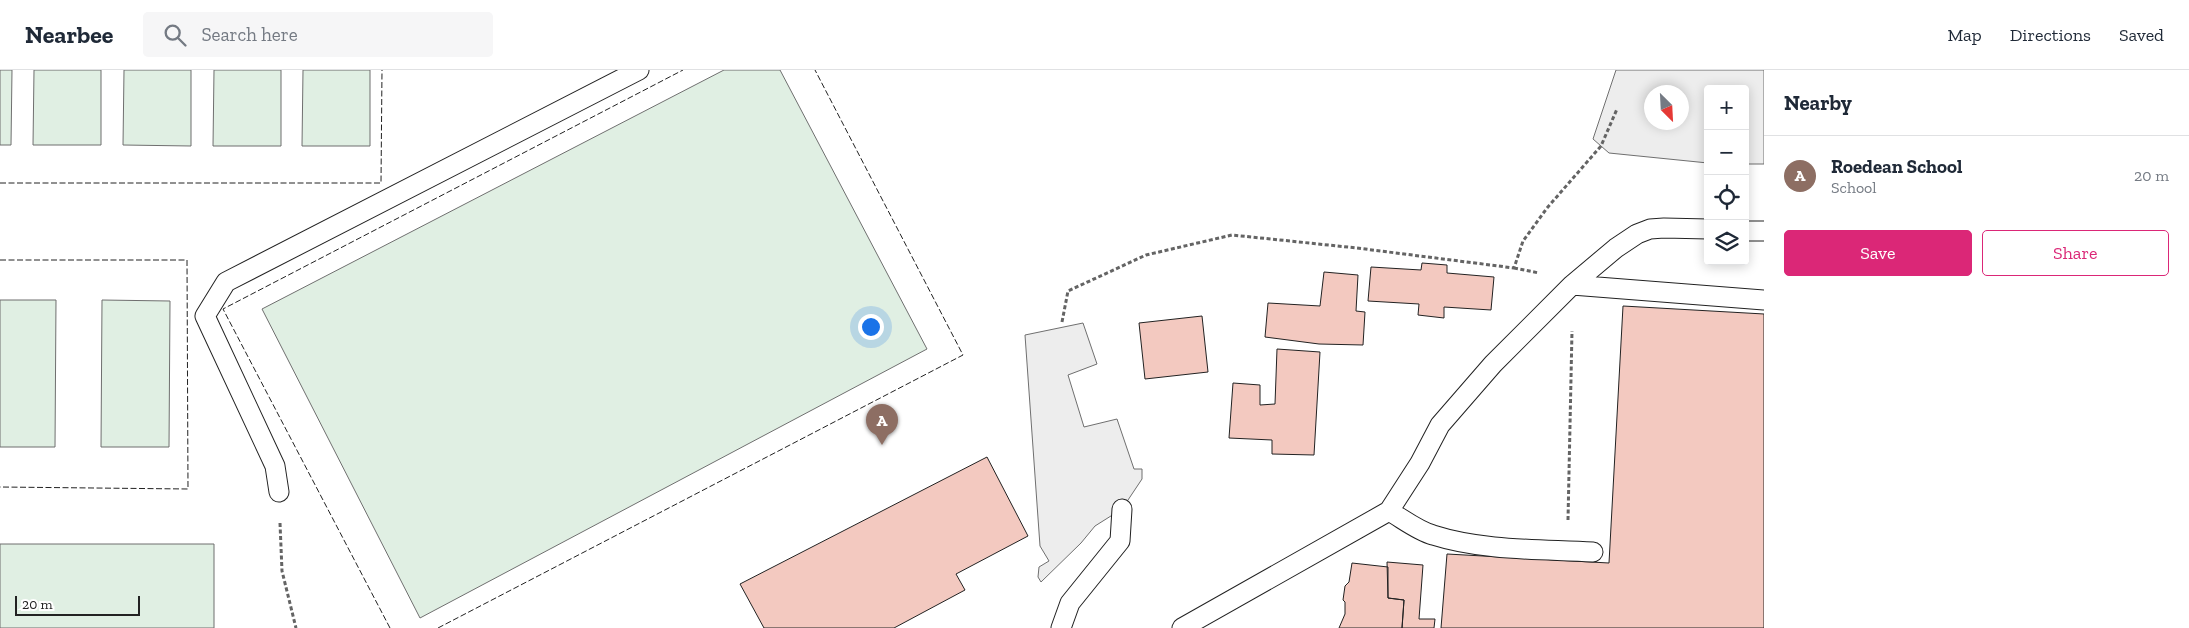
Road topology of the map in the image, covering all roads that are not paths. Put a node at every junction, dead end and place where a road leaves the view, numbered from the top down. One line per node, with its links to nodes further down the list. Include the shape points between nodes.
1 (638, 70): 7 (lane, via 226,282 205,316 275,466)
2 (1704, 229): 5 (lane, via 1650,229 1637,234)
3 (1749, 231): 4 (lane)
4 (1764, 232)
5 (1568, 289): 6 (lane); 9 (lane, via 1493,364 1440,425)
6 (1764, 300)
7 (279, 492)
8 (1122, 509): 11 (lane, via 1120,541 1070,603)
9 (1389, 511): 10 (lane, via 1431,535 1506,548); 12 (lane)
10 (1592, 552)
11 (1061, 628)
12 (1182, 628)

